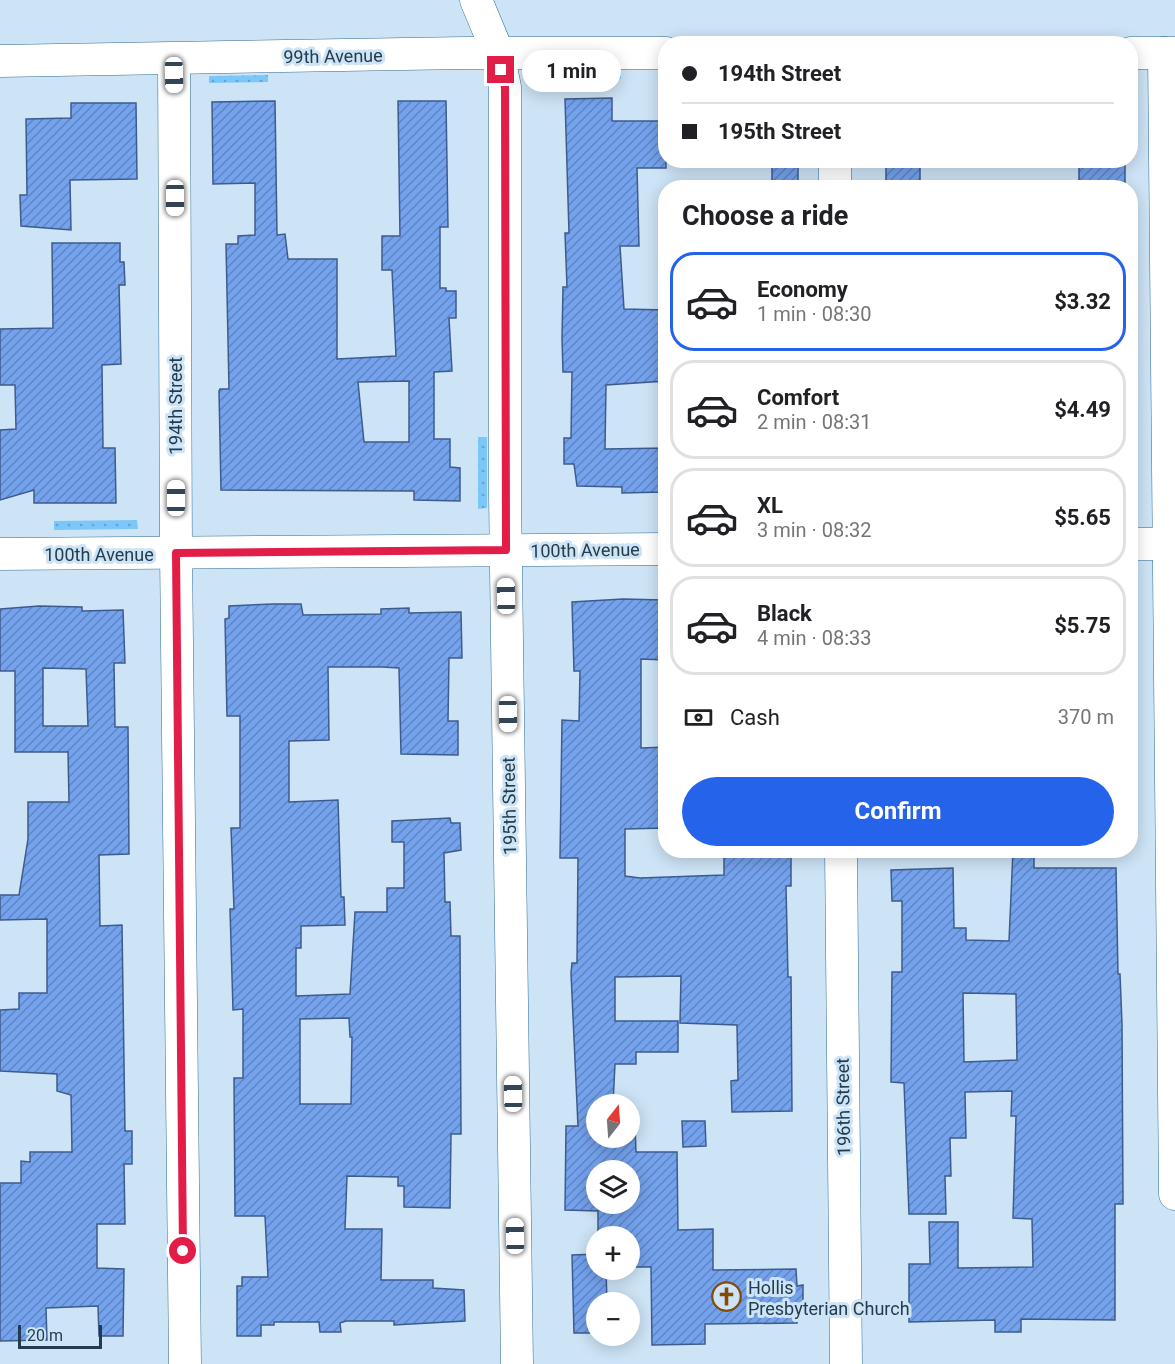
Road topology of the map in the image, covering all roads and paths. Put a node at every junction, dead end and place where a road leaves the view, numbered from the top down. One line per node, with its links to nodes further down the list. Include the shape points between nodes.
1 (476, 0): 2 (street, 195th Street)
2 (498, 52): 3 (street, 99th Avenue); 6 (street, 99th Avenue); 12 (street, 195th Street, via 505,87)
3 (658, 53)
4 (1138, 53): 5 (street)
5 (1170, 53): 8 (street)
6 (174, 59): 7 (street, 99th Avenue); 13 (street, 194th Street)
7 (0, 61)
8 (1171, 235): 10 (street)
9 (1138, 544): 10 (street)
10 (1172, 544): 16 (street)
11 (658, 549): 12 (street, 100th Avenue)
12 (506, 550): 13 (street, 100th Avenue); 18 (street, 195th Street)
13 (176, 553): 14 (street, 100th Avenue); 17 (street, 194th Street)
14 (0, 554)
15 (841, 858): 19 (street, 196th Street)
16 (1175, 1194)
17 (185, 1364)
18 (517, 1364)
19 (846, 1364)

